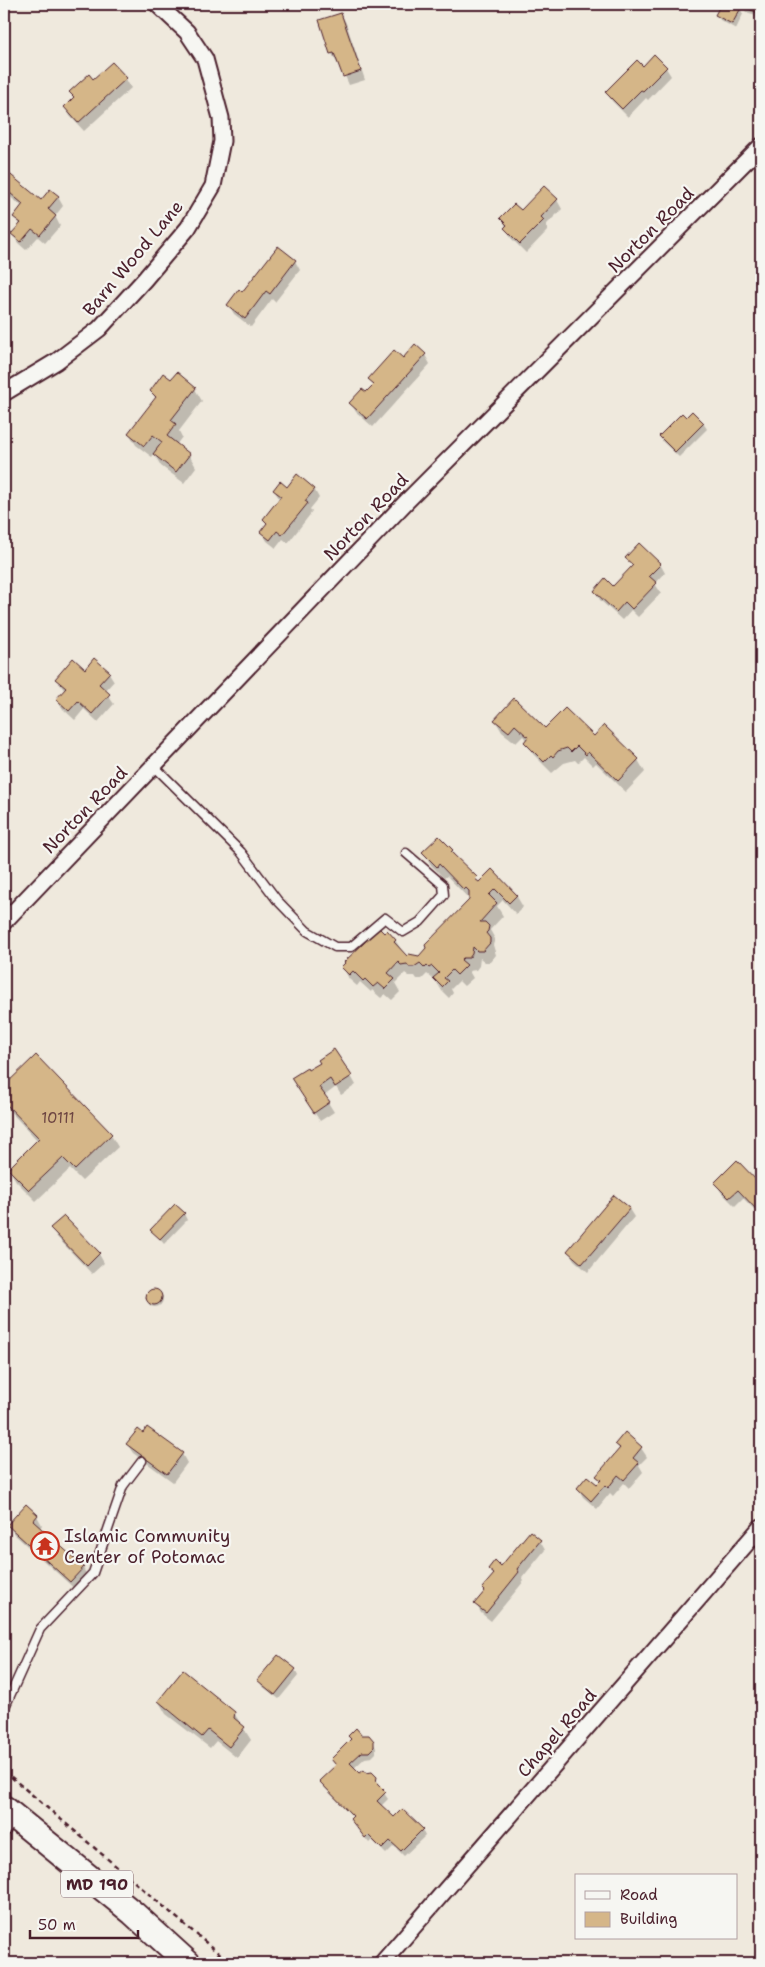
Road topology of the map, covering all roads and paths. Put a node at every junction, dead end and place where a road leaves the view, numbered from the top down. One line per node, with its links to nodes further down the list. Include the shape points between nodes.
1 (157, 4): 3 (street, Barn Wood Lane, via 187,32 205,59 220,113 222,141 214,186 188,228 99,329 57,361)
2 (761, 146): 4 (street, Norton Road, via 407,501)
3 (4, 393)
4 (154, 766): 5 (lane, via 240,852 277,900 307,931 335,947 351,947 385,918 403,932 420,922 444,894 443,884); 6 (street, Norton Road)
5 (406, 853)
6 (4, 922)
7 (142, 1461): 9 (lane, via 123,1486 93,1573 40,1629)
8 (761, 1528): 14 (street, Chapel Road)
9 (4, 1709)
10 (4, 1771): 13 (path)
11 (8, 1819): 12 (main road, MD 190, via 132,1913)
12 (188, 1963)
13 (230, 1963)
14 (382, 1963)

